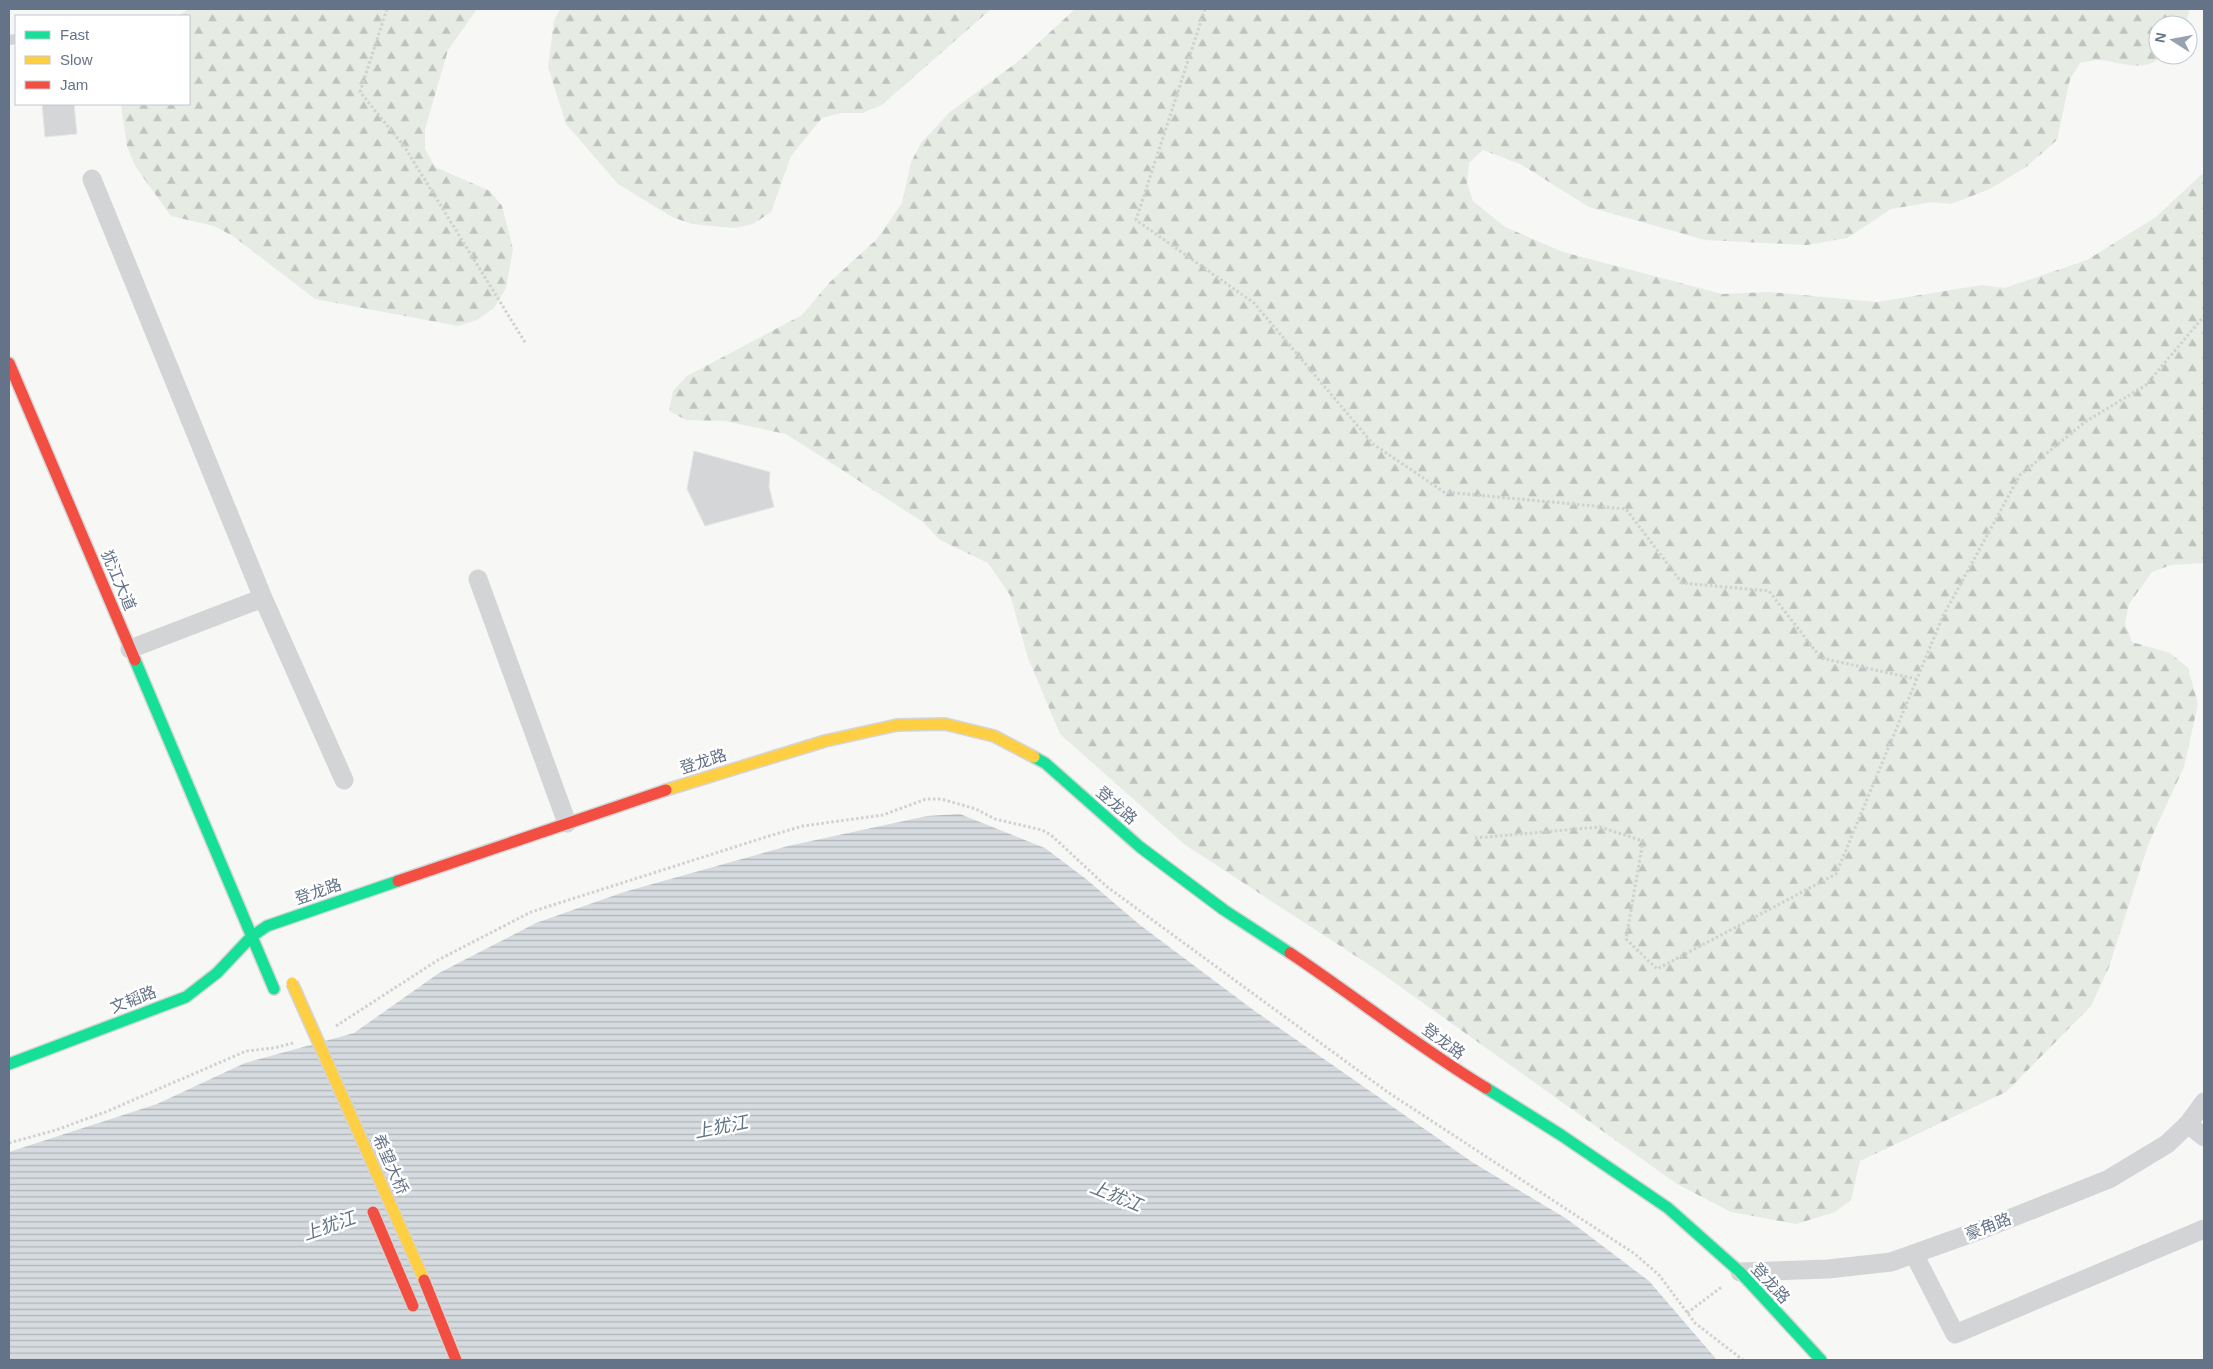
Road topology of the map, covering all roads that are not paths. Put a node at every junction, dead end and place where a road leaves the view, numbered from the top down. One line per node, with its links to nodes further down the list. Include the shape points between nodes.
1 (92, 179): 4 (street)
2 (9, 363): 5 (street, 犹江大道)
3 (478, 579): 8 (street)
4 (263, 598): 5 (street); 6 (street)
5 (130, 649): 7 (street, 犹江大道)
6 (344, 780)
7 (199, 810): 9 (street, 犹江大道); 10 (street, 犹江大道)
8 (567, 824): 10 (street, 登龙路, via 266,926); 20 (street, 登龙路, via 731,769 825,741 897,725 945,724 994,736 1045,763 1140,847 1224,910 1346,990 1456,1070 1561,1135 1668,1208)
9 (242, 885)
10 (251, 937): 12 (street, 犹江大道); 13 (street, 文韬路, via 217,973 186,996)
11 (290, 980): 22 (street, 希望大桥, bridge, via 411,1249)
12 (276, 994)
13 (9, 1064)
14 (2204, 1102): 15 (street, 豪角路)
15 (2188, 1124): 16 (street); 19 (street, 豪角路, via 2167,1144 2109,1179)
16 (2204, 1137)
17 (369, 1202): 21 (street, bridge)
18 (2204, 1229): 19 (street, via 1955,1334)
19 (1914, 1254): 20 (street, 豪角路, via 1892,1262)
20 (1734, 1277): 23 (street, 登龙路)
21 (418, 1316)
22 (456, 1360)
23 (1821, 1360)

